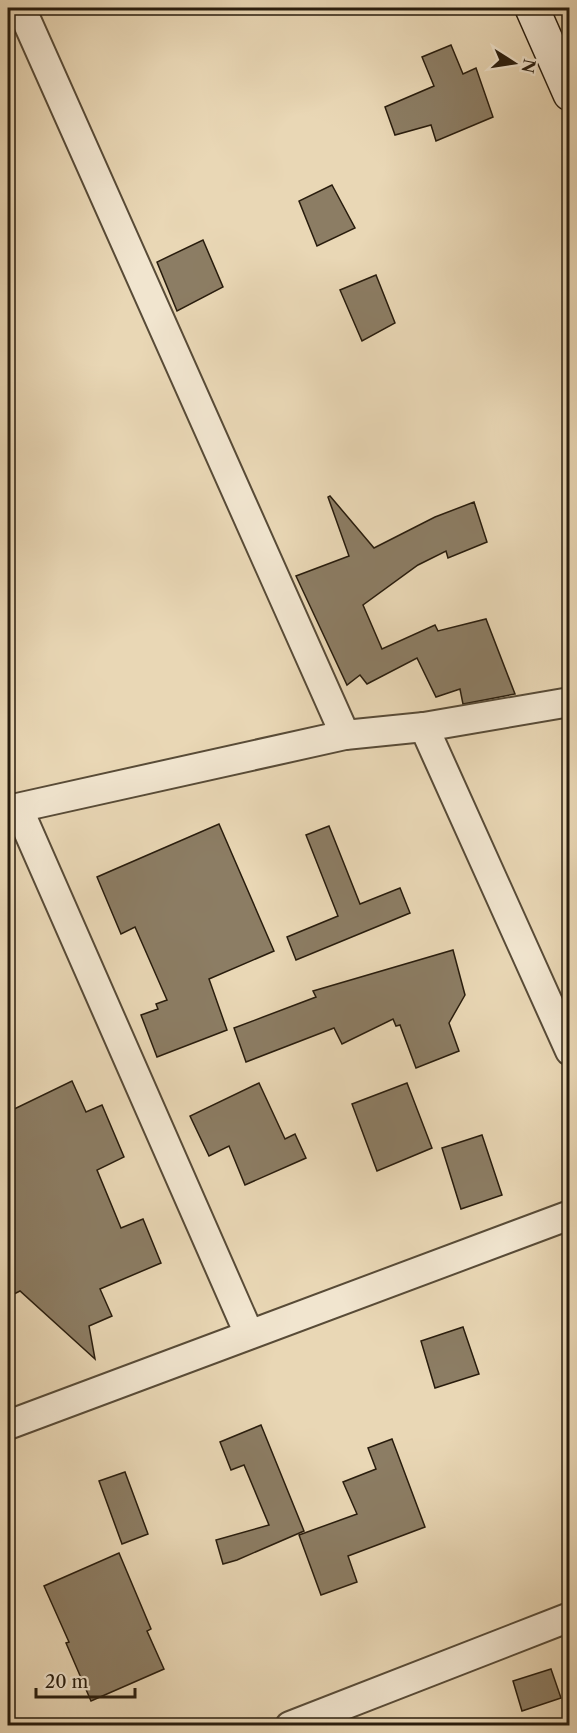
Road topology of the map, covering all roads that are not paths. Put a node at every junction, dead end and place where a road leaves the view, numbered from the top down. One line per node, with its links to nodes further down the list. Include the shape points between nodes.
1 (21, 8): 6 (street)
2 (532, 8): 3 (main road)
3 (570, 94)
4 (570, 702): 5 (street)
5 (424, 727): 6 (street); 8 (street)
6 (345, 735): 7 (street)
7 (13, 809): 10 (street)
8 (570, 1051)
9 (570, 1215): 10 (street)
10 (249, 1334): 11 (street)
11 (8, 1425)
12 (570, 1617): 13 (street)
13 (290, 1725)

